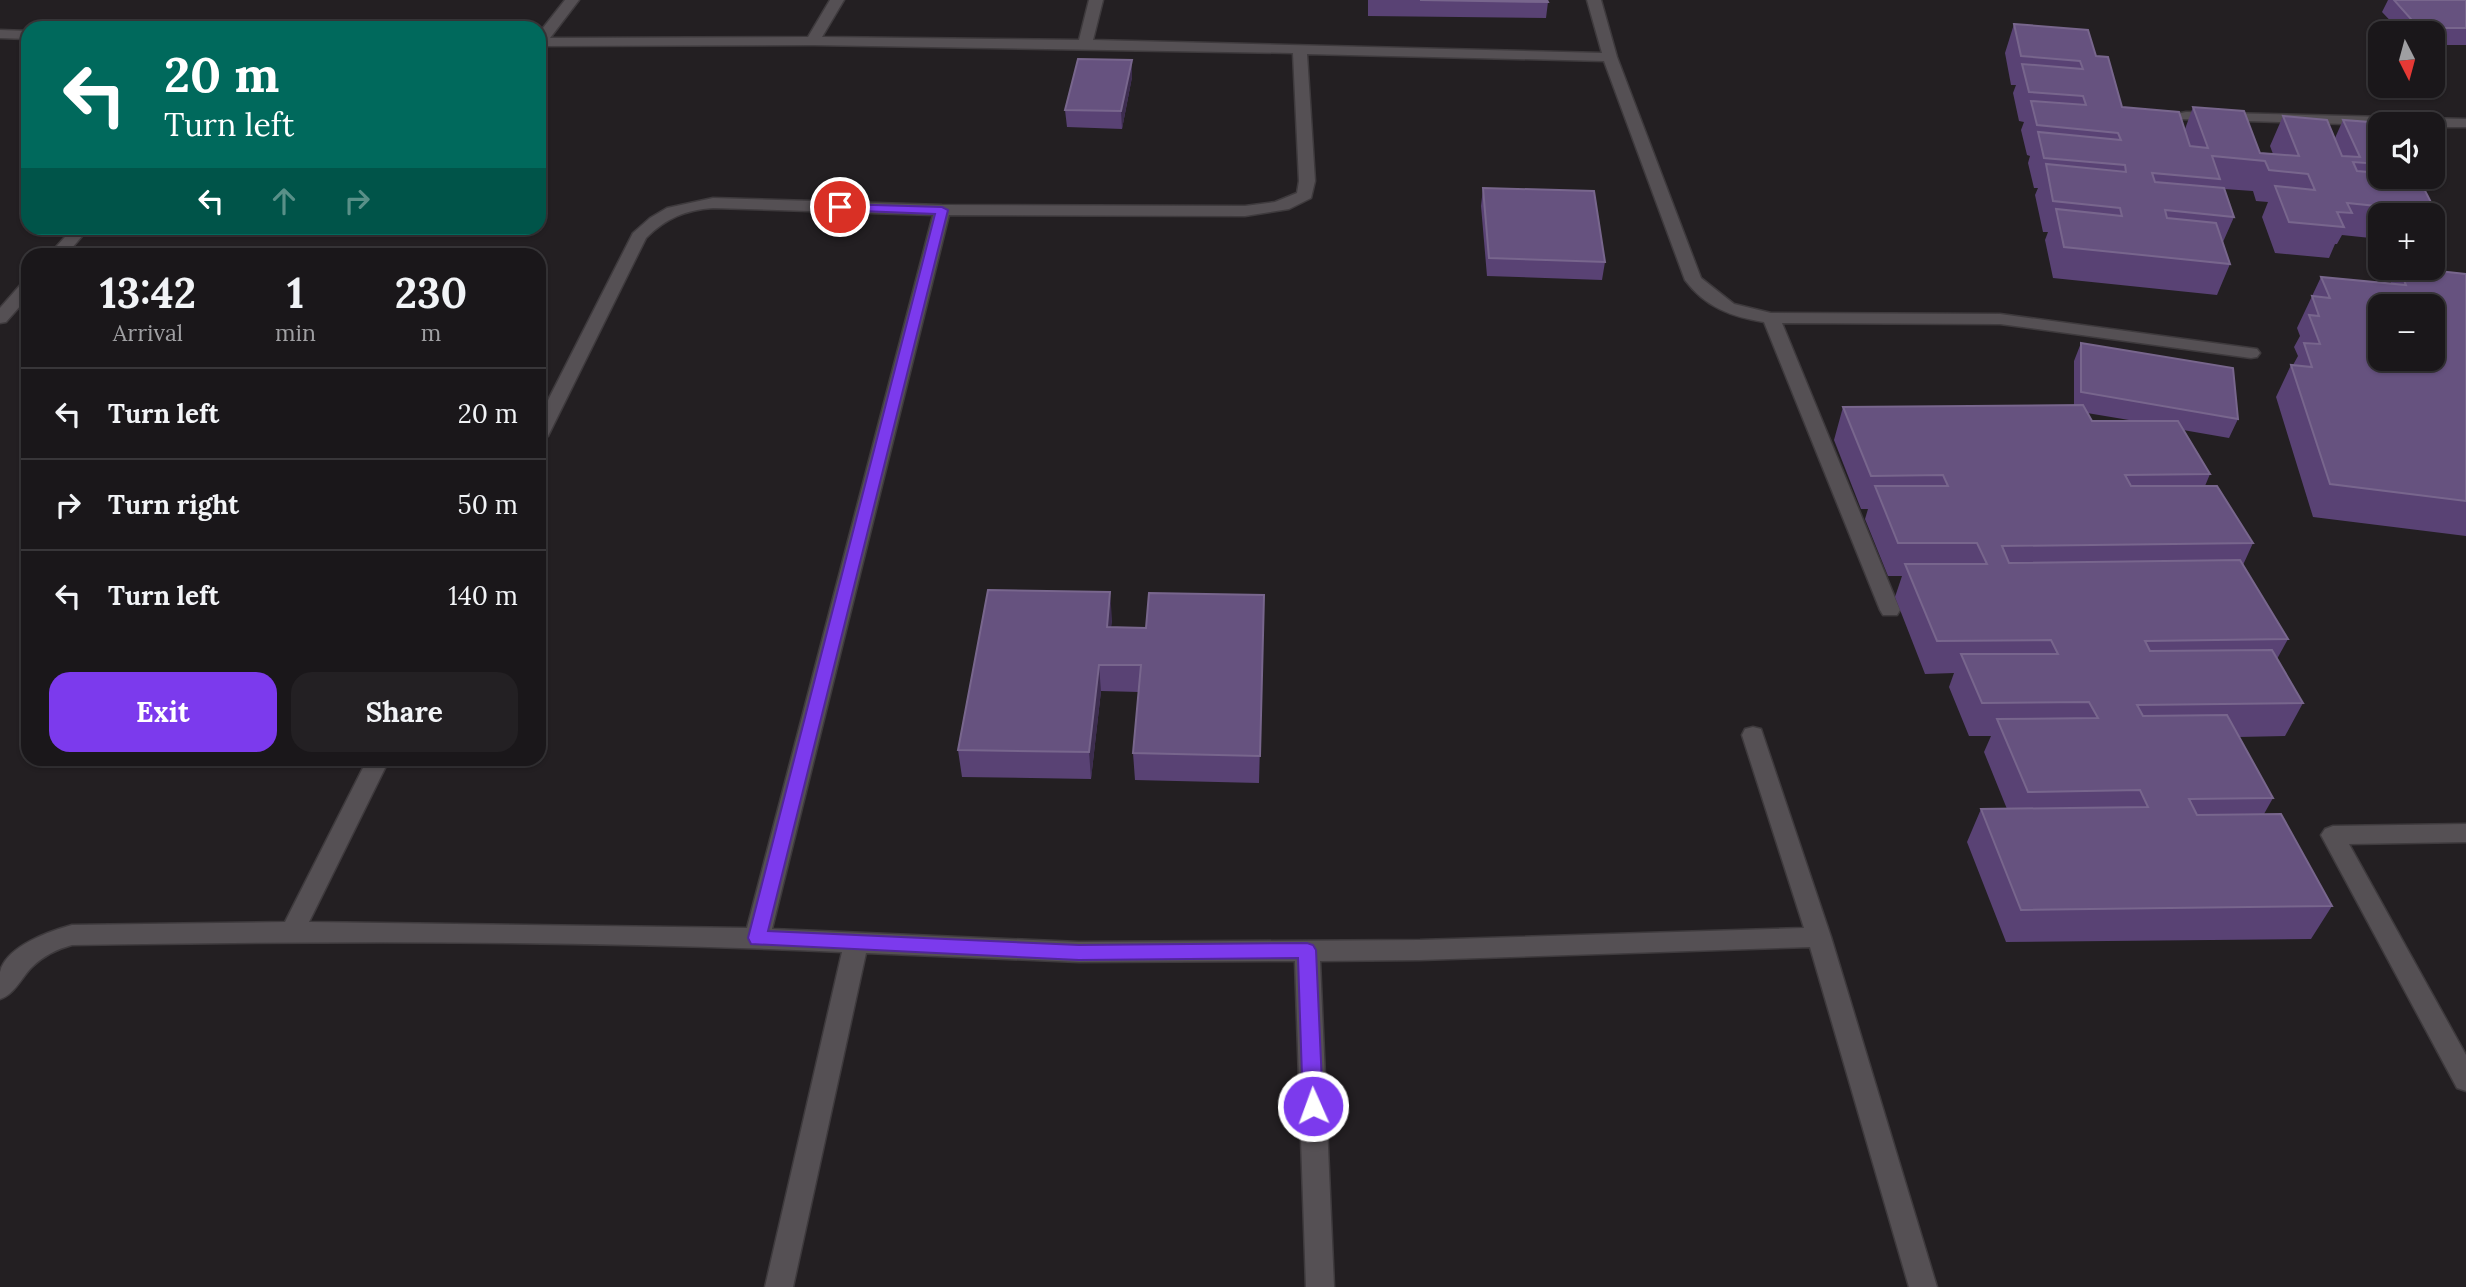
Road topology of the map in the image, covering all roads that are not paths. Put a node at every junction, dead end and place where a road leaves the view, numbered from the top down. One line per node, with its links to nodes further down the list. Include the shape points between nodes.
1 (572, 0): 5 (street)
2 (836, 0): 8 (street)
3 (1096, 0): 10 (street)
4 (1594, 0): 12 (street)
5 (546, 33)
6 (0, 34): 7 (street)
7 (21, 35)
8 (813, 40): 9 (street); 10 (street)
9 (546, 42)
10 (1085, 44): 11 (street)
11 (1300, 50): 12 (street); 15 (street, via 1307,181 1305,195 1292,203 1245,211)
12 (1610, 57): 18 (street, via 1693,279 1716,303 1733,312)
13 (2186, 116): 14 (street)
14 (2466, 123)
15 (942, 210): 20 (street, via 713,203 671,210 653,220 639,236); 27 (street)
16 (21, 295): 17 (street)
17 (0, 318)
18 (1771, 318): 19 (street, via 2000,319); 21 (street)
19 (2251, 353)
20 (546, 422)
21 (1890, 610)
22 (1753, 735): 26 (street)
23 (375, 766): 25 (street)
24 (2466, 833): 31 (street, via 2333,835)
25 (292, 932): 27 (street); 30 (street, via 72,935 47,941 24,957)
26 (1819, 937): 29 (street); 34 (street)
27 (757, 938): 28 (street)
28 (856, 943): 29 (street, via 1079,952); 32 (street)
29 (1307, 950): 33 (street)
30 (0, 989)
31 (2466, 1080)
32 (779, 1287)
33 (1320, 1287)
34 (1923, 1287)

